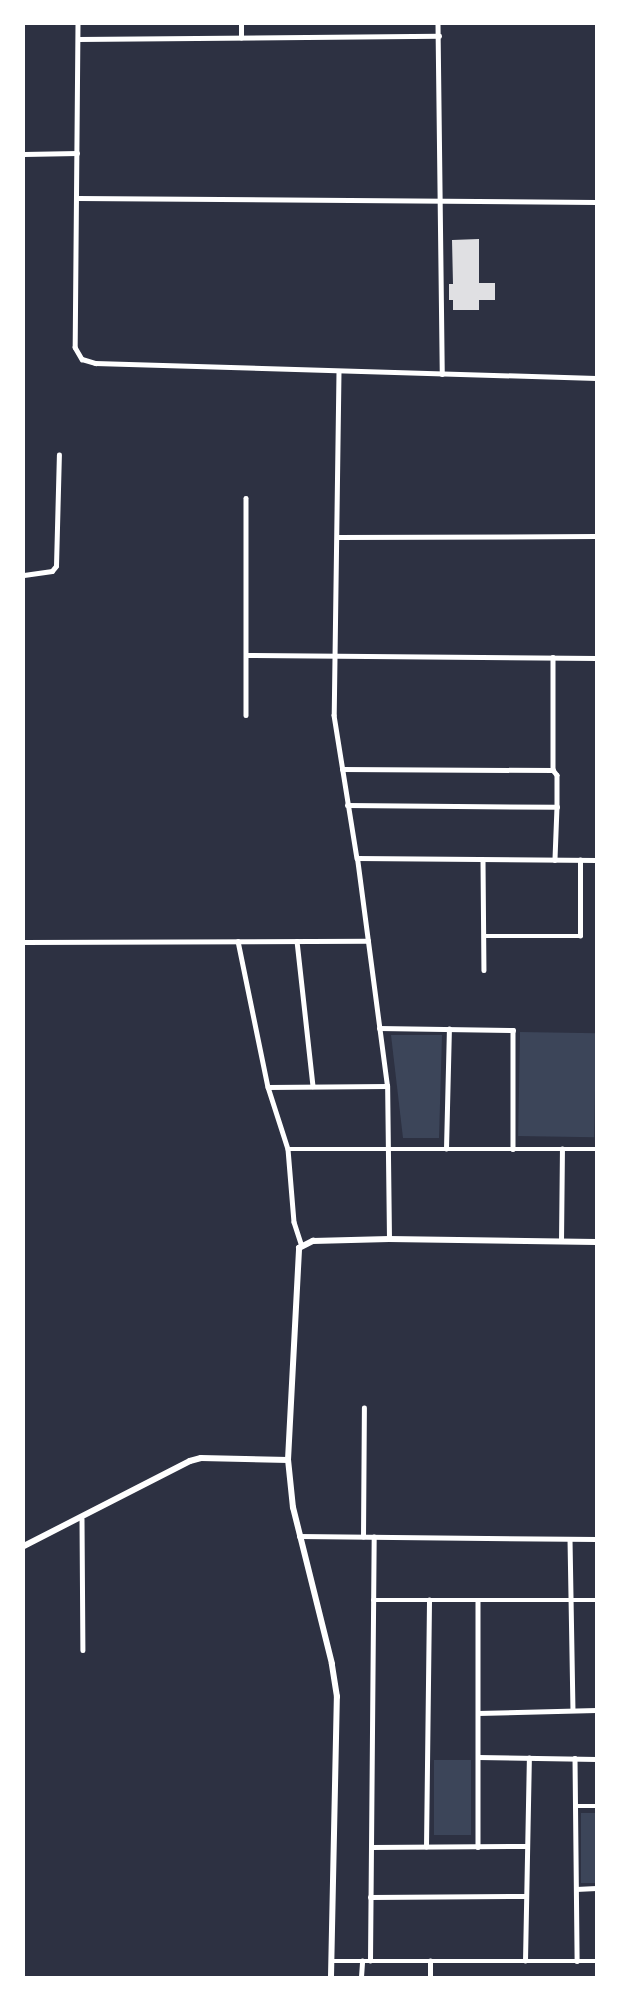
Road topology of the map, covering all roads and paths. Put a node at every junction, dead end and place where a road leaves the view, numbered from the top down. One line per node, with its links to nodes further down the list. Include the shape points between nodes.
1 (78, 24): 6 (street)
2 (241, 24): 5 (street)
3 (438, 24): 4 (street)
4 (439, 36): 5 (street); 10 (street)
5 (241, 38): 6 (street)
6 (78, 39): 7 (street)
7 (77, 153): 8 (street); 9 (street)
8 (24, 154)
9 (78, 198): 10 (street); 12 (street, via 75,347 82,359 95,363)
10 (441, 201): 11 (street); 13 (street)
11 (596, 202)
12 (339, 372): 13 (street); 18 (street)
13 (442, 374): 14 (street)
14 (596, 378)
15 (59, 455): 19 (street, via 56,566 52,571)
16 (246, 498): 20 (street)
17 (596, 536): 18 (street)
18 (338, 537): 21 (street)
19 (24, 575)
20 (246, 655): 21 (street); 24 (street)
21 (335, 656): 22 (street); 25 (street, via 334,715)
22 (553, 658): 23 (street); 26 (street)
23 (596, 658)
24 (246, 715)
25 (342, 769): 26 (street); 27 (street)
26 (553, 770): 28 (street, via 557,774)
27 (347, 805): 28 (street); 29 (street)
28 (557, 807): 31 (street)
29 (357, 858): 30 (street); 37 (street)
30 (483, 860): 31 (street); 34 (street)
31 (555, 860): 32 (street)
32 (580, 860): 33 (street); 34 (street, via 580,936)
33 (596, 860)
34 (484, 936): 39 (street)
35 (238, 941): 36 (street); 38 (street); 44 (street)
36 (297, 941): 37 (street); 42 (street)
37 (368, 941): 40 (street)
38 (24, 942)
39 (484, 970)
40 (380, 1028): 41 (street); 43 (street)
41 (449, 1029): 47 (street); 48 (street, via 513,1030)
42 (314, 1086): 43 (street); 44 (street)
43 (387, 1086): 46 (street)
44 (268, 1087): 45 (street)
45 (288, 1149): 46 (street); 54 (street, via 294,1222)
46 (388, 1149): 47 (street); 51 (street)
47 (446, 1149): 48 (street)
48 (513, 1149): 49 (street)
49 (562, 1149): 50 (street); 52 (street)
50 (596, 1149)
51 (389, 1239): 52 (street); 54 (street, via 313,1241)
52 (561, 1241): 53 (street)
53 (596, 1242)
54 (302, 1246): 56 (street, via 297,1254)
55 (364, 1408): 59 (street)
56 (288, 1460): 57 (street, via 201,1458 190,1461); 58 (street)
57 (82, 1519): 63 (street); 69 (street)
58 (299, 1536): 59 (street); 87 (street, via 332,1664 337,1697)
59 (363, 1537): 60 (street)
60 (374, 1537): 61 (street); 64 (street)
61 (570, 1539): 62 (street); 67 (street)
62 (596, 1539)
63 (24, 1546)
64 (373, 1600): 65 (street); 80 (street)
65 (429, 1600): 66 (street); 81 (street)
66 (478, 1600): 67 (street); 72 (street)
67 (570, 1600): 68 (street); 70 (street)
68 (596, 1600)
69 (83, 1650)
70 (572, 1710): 71 (street); 72 (street)
71 (596, 1710)
72 (478, 1713): 73 (street)
73 (478, 1758): 74 (street); 82 (street)
74 (529, 1758): 75 (street); 79 (street)
75 (575, 1758): 76 (street); 77 (street)
76 (596, 1759)
77 (576, 1806): 78 (street); 84 (street)
78 (596, 1806)
79 (527, 1846): 82 (street); 85 (street)
80 (371, 1847): 81 (street); 86 (street)
81 (426, 1847): 82 (street)
82 (478, 1847)
83 (596, 1888): 84 (street)
84 (576, 1889): 92 (street)
85 (526, 1896): 86 (street); 91 (street)
86 (370, 1898): 89 (street)
87 (332, 1961): 88 (street); 94 (street)
88 (362, 1961): 89 (street); 95 (street)
89 (370, 1961): 90 (street)
90 (430, 1961): 91 (street); 96 (street)
91 (525, 1961): 92 (street)
92 (577, 1961): 93 (street)
93 (596, 1961)
94 (331, 1977)
95 (362, 1977)
96 (430, 1977)

